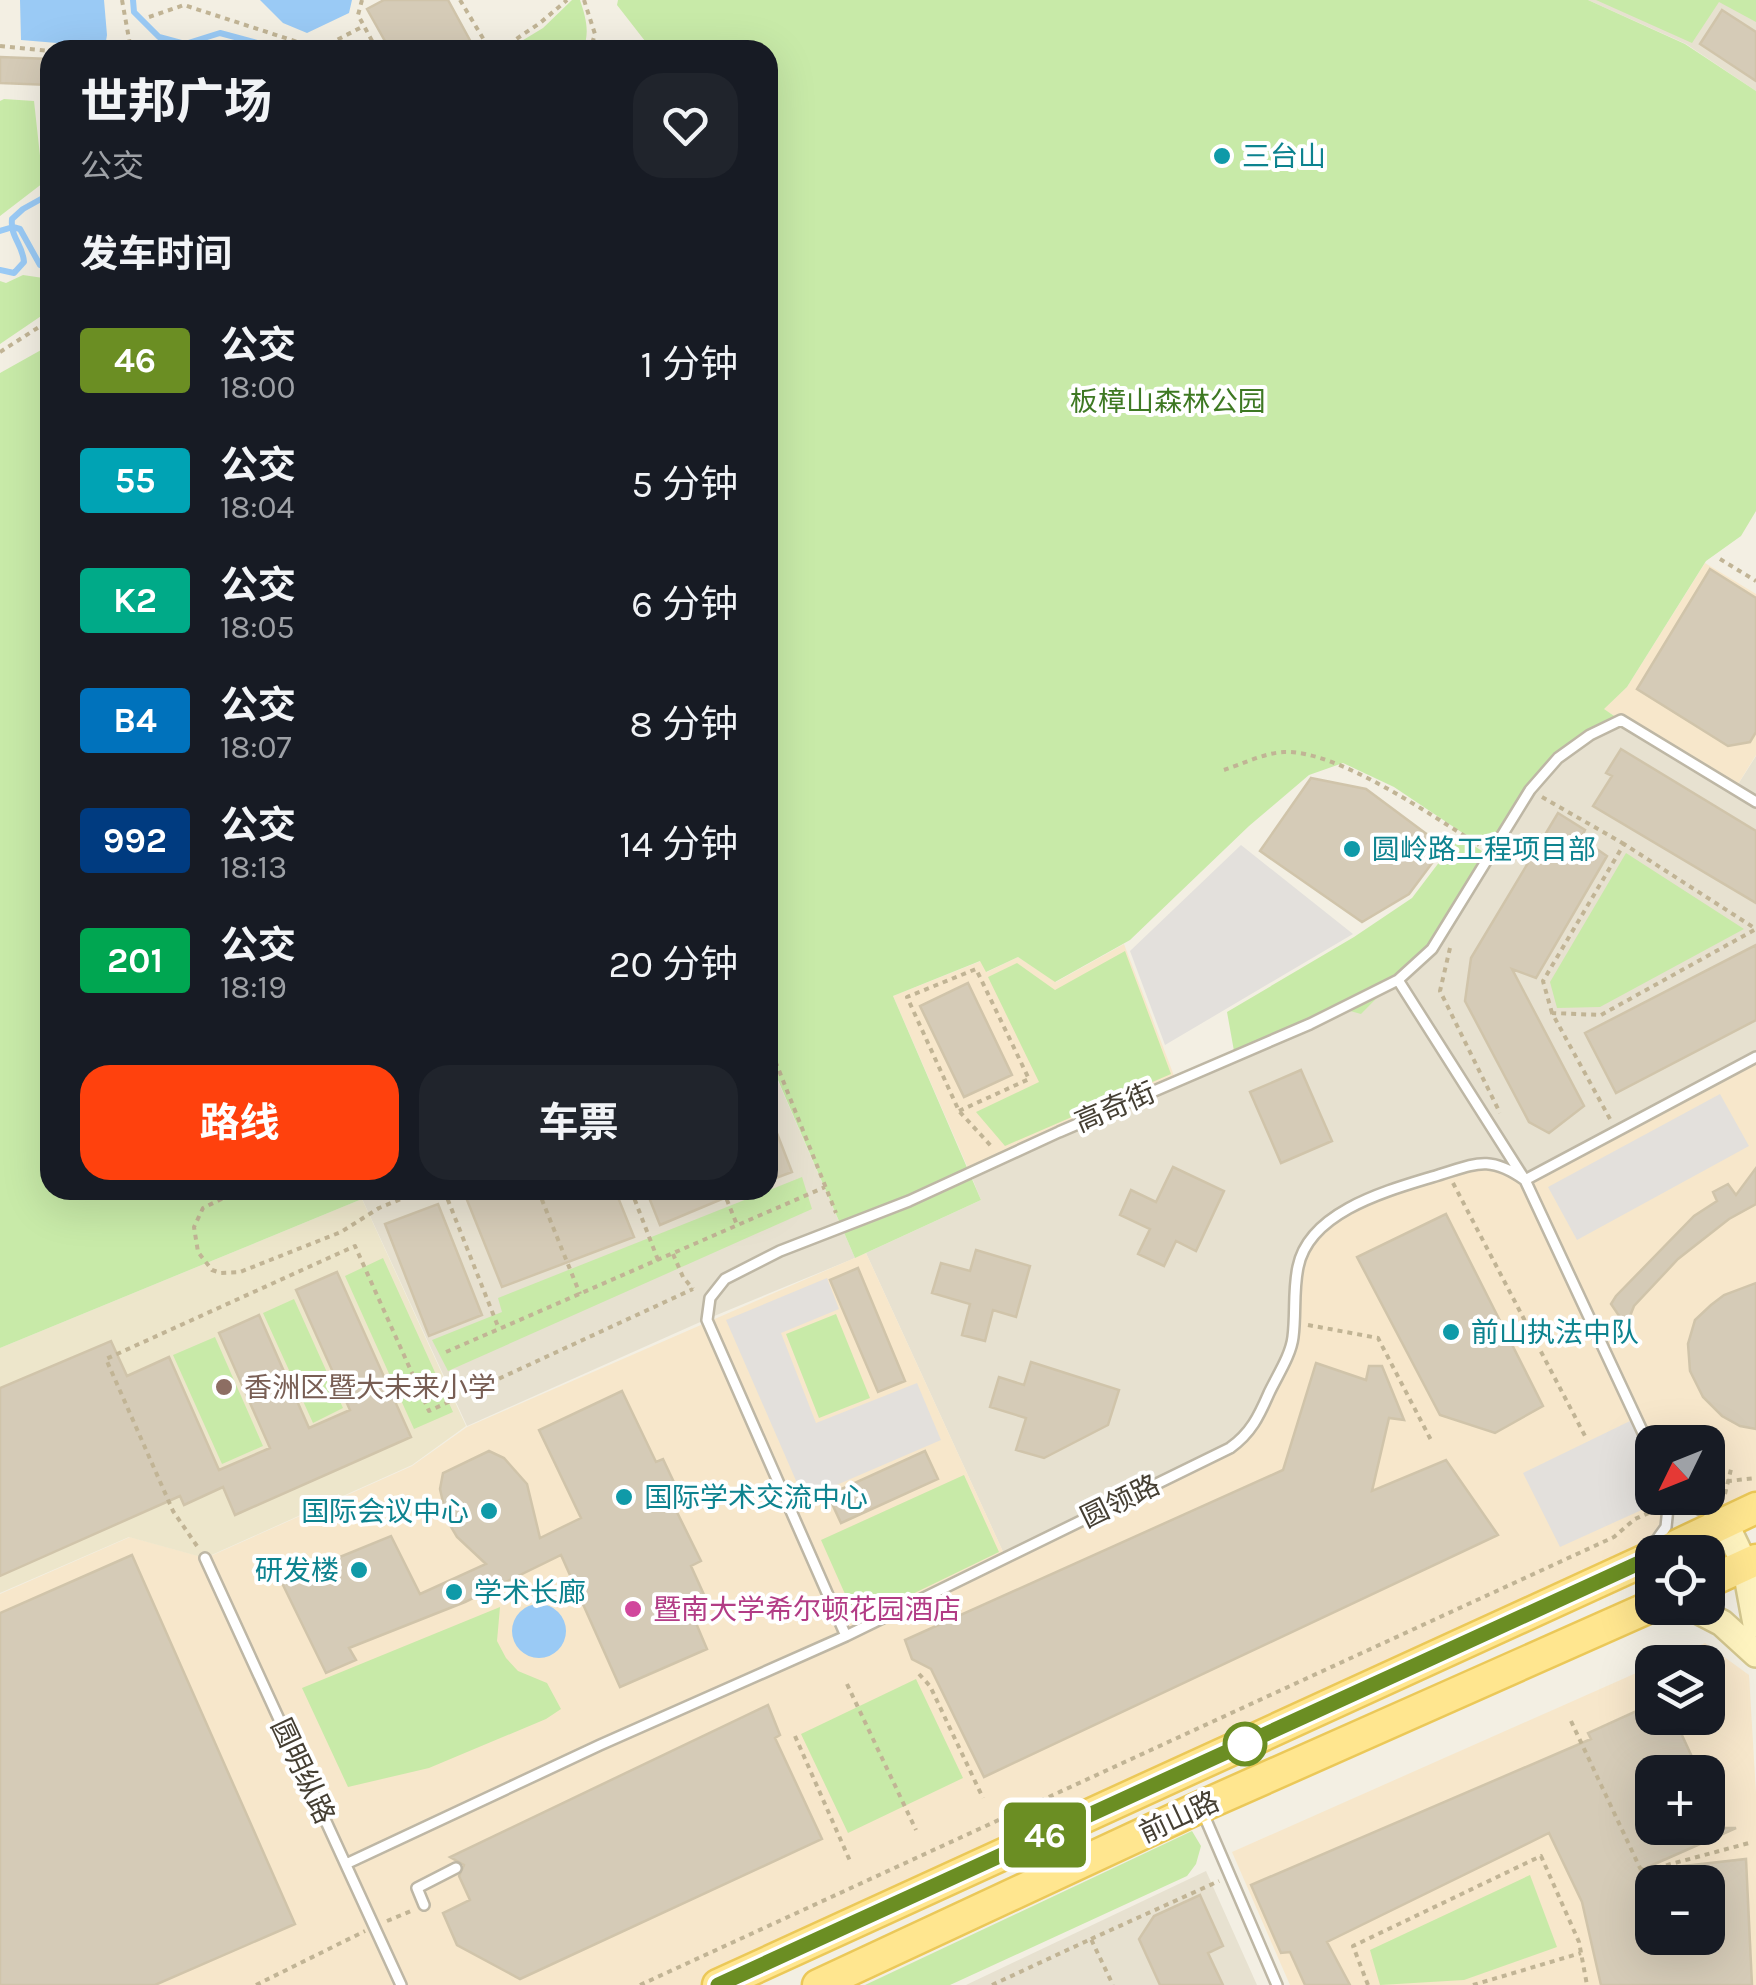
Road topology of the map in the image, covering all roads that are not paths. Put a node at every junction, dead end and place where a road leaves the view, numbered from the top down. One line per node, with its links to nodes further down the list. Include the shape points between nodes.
1 (1756, 802): 2 (lane, 高奇街, via 1621,720 1590,735 1530,790 1432,949)
2 (1398, 980): 4 (lane); 15 (lane, 高奇街, via 725,1279 710,1298 708,1320)
3 (1756, 1057): 4 (lane)
4 (1526, 1180): 5 (lane); 15 (lane, 圆领路, via 1491,1162 1390,1190 1324,1226 1298,1264 1293,1339 1246,1437)
5 (1639, 1425)
6 (1743, 1517): 7 (main road); 9 (main road)
7 (1702, 1535)
8 (205, 1558): 18 (lane, 圆明纵路)
9 (1750, 1562): 11 (main road); 13 (main road)
10 (1635, 1566): 23 (main road, 前山路)
11 (1725, 1574)
12 (1635, 1617): 17 (main road, 前山路)
13 (1756, 1624)
14 (1723, 1625): 16 (main road)
15 (846, 1636): 18 (lane, 圆领路)
16 (1756, 1654)
17 (1200, 1807): 21 (main road, 前山路); 24 (lane)
18 (346, 1864): 22 (lane, 圆明纵路)
19 (456, 1868): 20 (lane, via 417,1888)
20 (424, 1906)
21 (827, 1983)
22 (401, 1985)
23 (718, 1985)
24 (1277, 1985)

